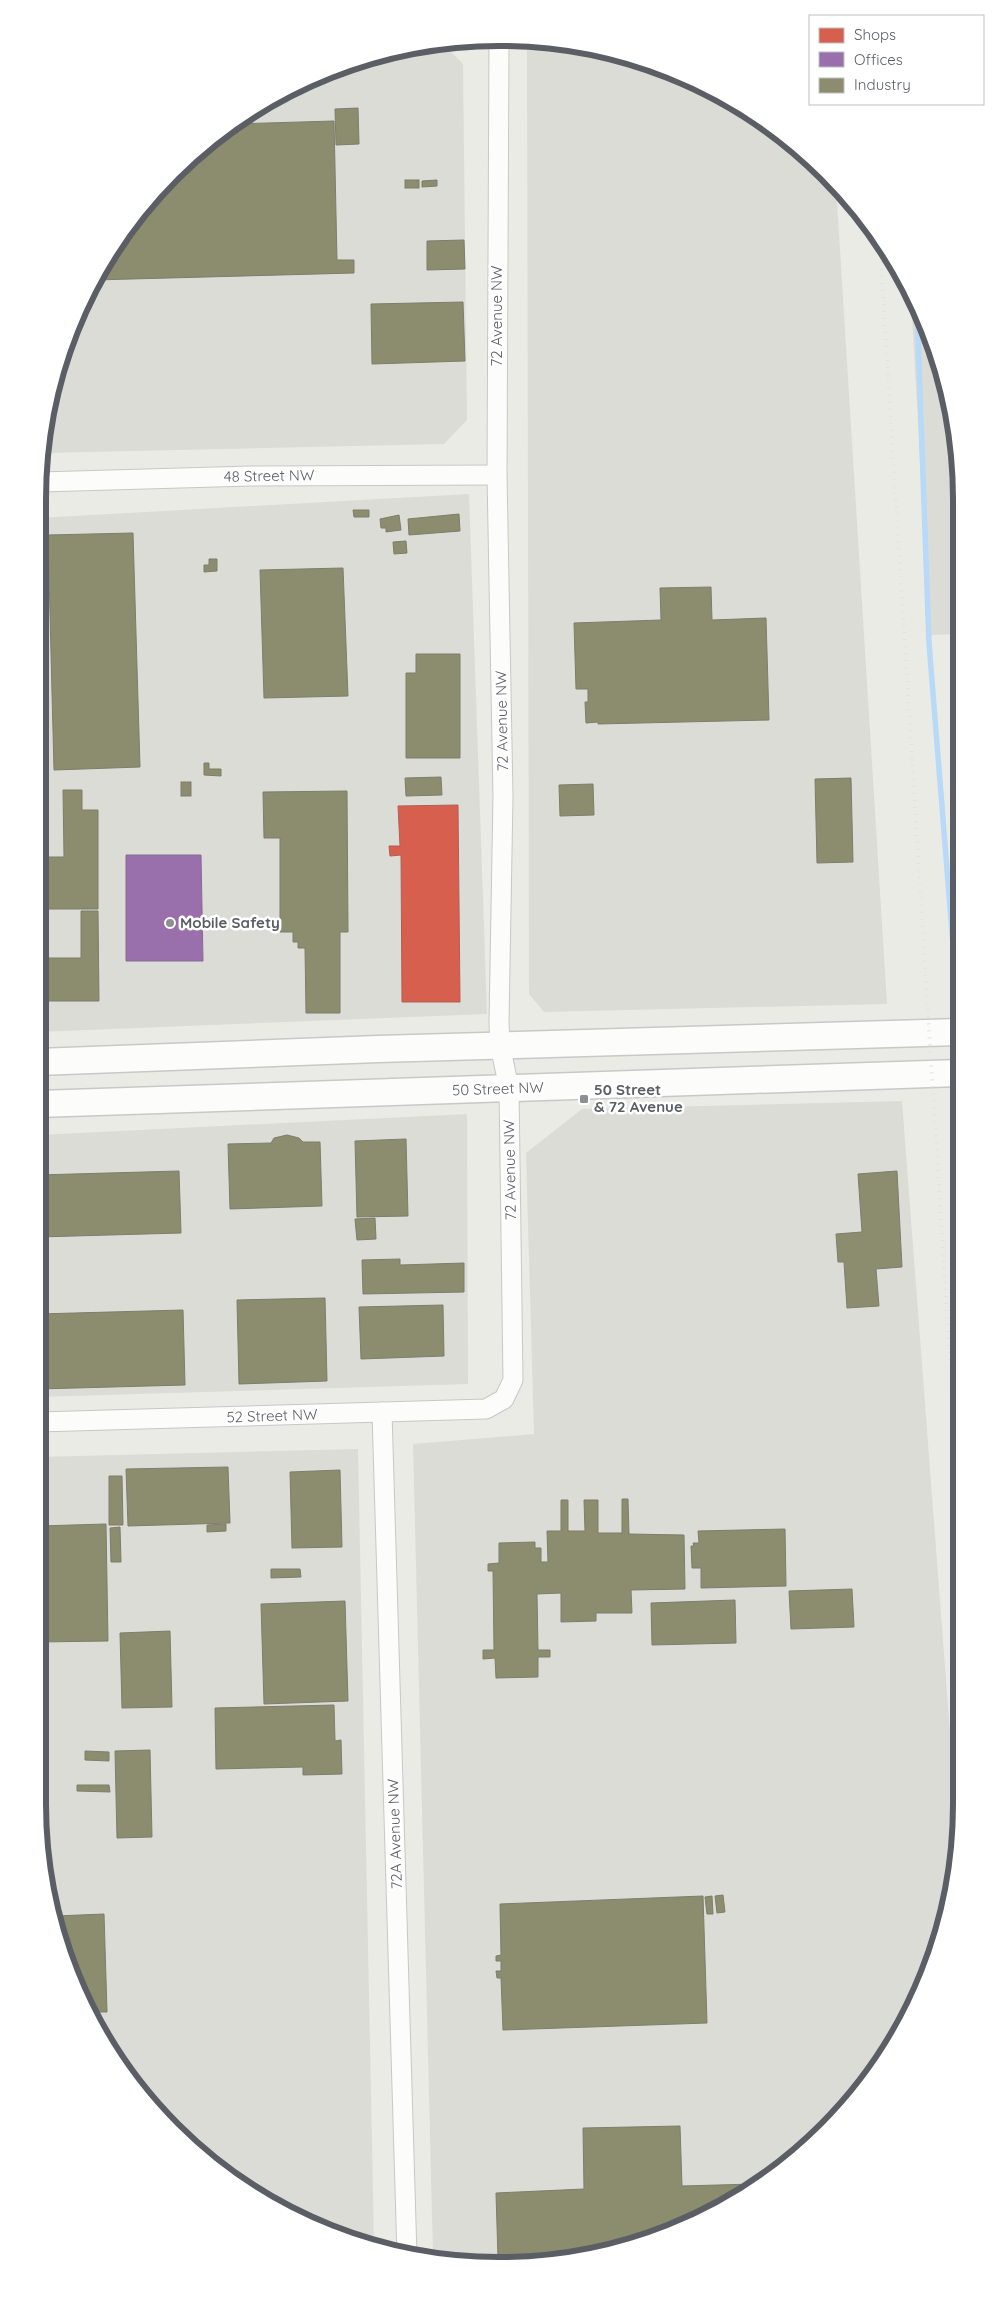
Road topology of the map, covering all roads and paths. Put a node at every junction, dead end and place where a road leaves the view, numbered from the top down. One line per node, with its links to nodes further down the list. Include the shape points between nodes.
1 (499, 46): 2 (street, 72 Avenue NW)
2 (497, 475): 3 (street, 48 Street NW, via 252,476); 5 (street, 72 Avenue NW, via 503,796)
3 (47, 482)
4 (953, 1032): 5 (main road)
5 (500, 1045): 6 (main road); 8 (street, 72 Avenue NW)
6 (46, 1062)
7 (953, 1073): 8 (main road, 50 Street NW)
8 (509, 1088): 9 (main road, 50 Street NW); 10 (street, 72 Avenue NW, via 514,1365 513,1380)
9 (46, 1104)
10 (504, 1399): 11 (street, 52 Street NW, via 486,1409)
11 (382, 1412): 12 (street, 52 Street NW); 13 (street, 72A Avenue NW)
12 (46, 1422)
13 (407, 2247)

